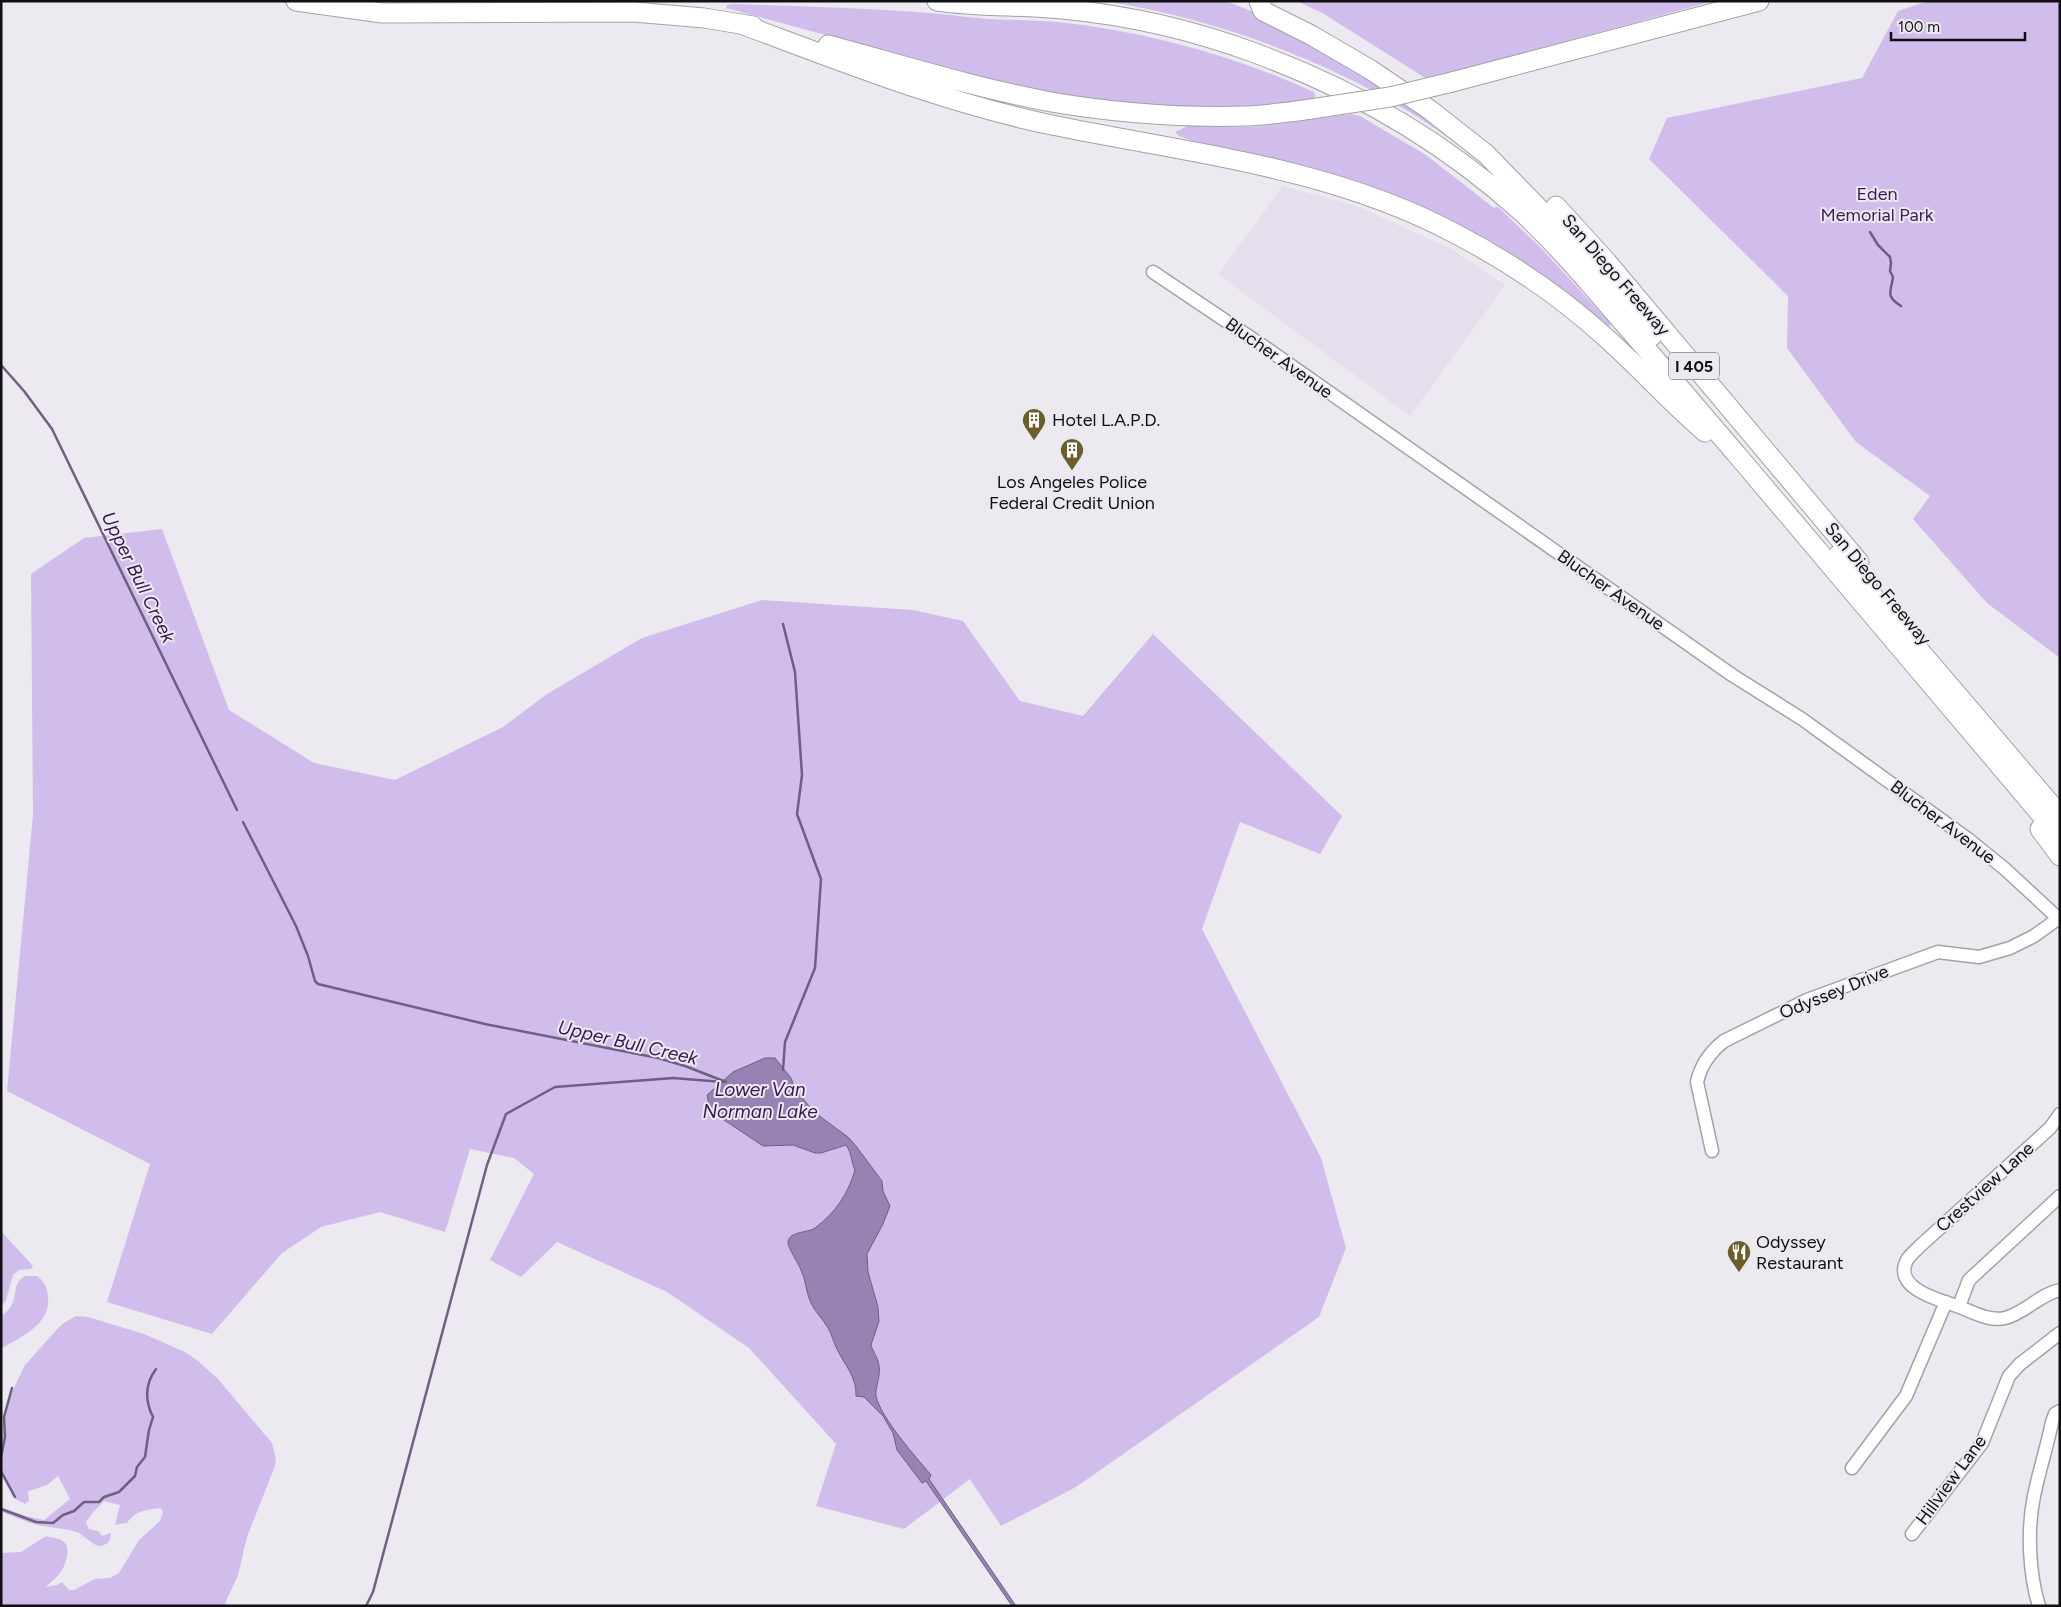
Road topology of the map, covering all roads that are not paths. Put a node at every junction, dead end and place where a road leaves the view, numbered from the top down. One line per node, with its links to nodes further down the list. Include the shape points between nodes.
1 (296, 1): 6 (highway, via 382,13 634,12)
2 (937, 1): 8 (highway, via 1072,10 1184,31 1280,62 1385,113 1457,160 1546,236)
3 (1259, 1): 11 (highway, via 1263,11 1372,70 1430,110 1486,154 1524,191 1603,278)
4 (1268, 1): 10 (highway, San Diego Freeway / I 405, via 1340,39 1428,96 1498,151 1550,201 1607,262)
5 (1758, 1): 6 (highway, bridge, via 1390,97 1249,116 1110,110 1050,102)
6 (742, 24): 8 (highway, via 891,80 987,110 1290,171 1359,192 1422,217 1510,264 1571,308 1629,358 1674,405)
7 (1153, 272): 14 (street, Blucher Avenue, via 1732,675 1802,719 1968,839)
8 (1752, 472): 9 (highway, San Diego Freeway)
9 (2026, 799): 12 (highway, San Diego Freeway); 13 (highway, via 2037,826)
10 (2060, 800)
11 (2060, 815)
12 (2060, 838)
13 (2060, 856)
14 (2059, 919): 16 (street, Odyssey Drive, via 2010,948 1979,957 1938,952 1806,1000 1724,1041 1705,1060 1697,1082)
15 (2060, 1114): 19 (street, Crestview Lane, via 2050,1128 1908,1259 1905,1266 1908,1282 1919,1292)
16 (1712, 1151)
17 (2060, 1196): 20 (street, via 1969,1280)
18 (2060, 1290): 20 (street, via 2004,1319 1986,1317)
19 (1946, 1302): 20 (street); 23 (street, via 1906,1396)
20 (1959, 1306)
21 (2060, 1332): 24 (street, Hillview Lane, via 2008,1376 1982,1442)
22 (2060, 1411): 25 (street, via 2054,1414 2031,1516 2031,1565)
23 (1852, 1468)
24 (1912, 1534)
25 (2039, 1606)

